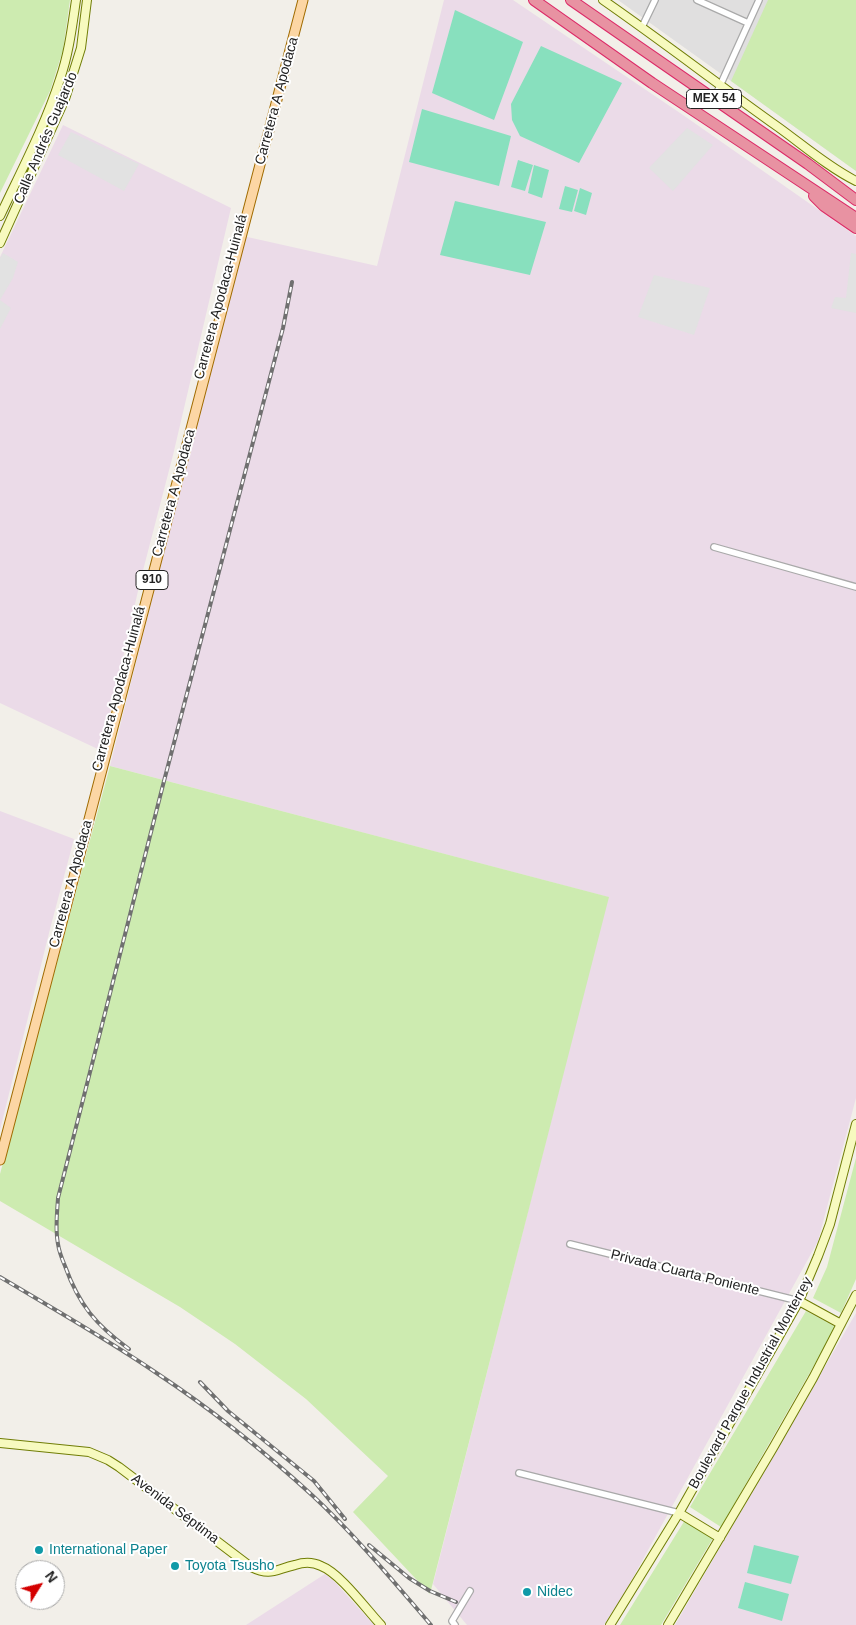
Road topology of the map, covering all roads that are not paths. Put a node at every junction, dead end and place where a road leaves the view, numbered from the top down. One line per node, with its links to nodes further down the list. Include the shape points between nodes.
1 (76, 0): 20 (street, Calle Andrés Guajardo, via 60,79)
2 (88, 0): 23 (street, Calle Andrés Guajardo, via 81,48 65,99)
3 (299, 0): 27 (main road, Carretera Apodaca-Huinalá / 910)
4 (303, 0): 28 (main road, Carretera A Apodaca / 910)
5 (534, 0): 16 (highway, MEX 54)
6 (570, 0): 14 (highway, MEX 54)
7 (603, 0): 12 (street)
8 (655, 0): 12 (street)
9 (697, 0): 11 (street)
10 (759, 0): 11 (street)
11 (748, 23): 13 (street)
12 (642, 27): 13 (street)
13 (720, 85): 14 (street); 17 (street)
14 (714, 99): 15 (highway, MEX 54)
15 (808, 164): 18 (highway); 19 (highway, MEX 54)
16 (798, 179): 21 (highway, MEX 54); 22 (highway, via 824,206)
17 (856, 183)
18 (856, 192)
19 (856, 200)
20 (0, 216)
21 (856, 218)
22 (856, 228)
23 (0, 243)
24 (714, 547): 25 (street)
25 (856, 587)
26 (856, 1124): 31 (street, Boulevard Parque Industrial Monterrey, via 827,1233)
27 (0, 1146)
28 (0, 1160)
29 (570, 1244): 31 (street, Privada Cuarta Poniente)
30 (856, 1295): 32 (street)
31 (799, 1301): 32 (street); 35 (street, Boulevard Parque Industrial Monterrey)
32 (841, 1324): 36 (street)
33 (0, 1443): 38 (street, Avenida Séptima, via 98,1455 119,1467 251,1567 270,1573 301,1563 323,1566 338,1577)
34 (519, 1473): 35 (street)
35 (679, 1513): 36 (street); 40 (street, Boulevard Parque Industrial Monterrey)
36 (720, 1538): 41 (street)
37 (470, 1591): 39 (street, via 452,1621)
38 (381, 1625)
39 (455, 1625)
40 (610, 1625)
41 (668, 1625)

